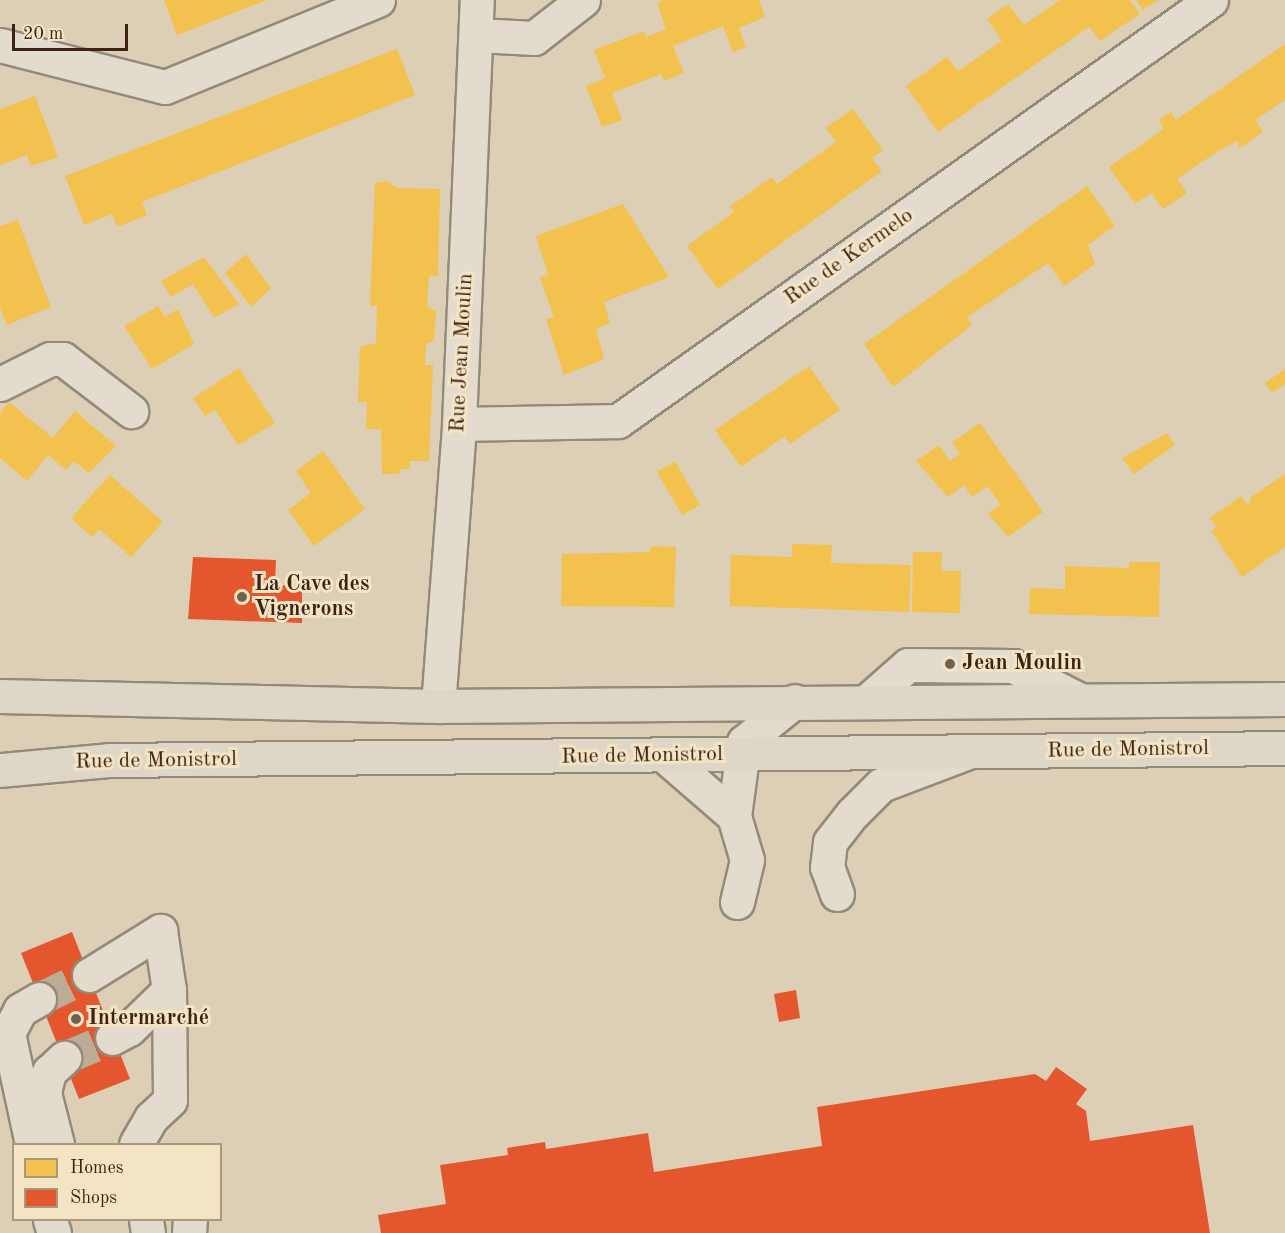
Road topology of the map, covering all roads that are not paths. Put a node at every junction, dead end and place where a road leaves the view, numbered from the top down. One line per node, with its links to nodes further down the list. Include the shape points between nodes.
1 (378, 0): 5 (street)
2 (477, 0): 6 (street, Rue Jean Moulin)
3 (583, 0): 6 (street, via 534,38)
4 (1211, 0): 10 (street, Rue de Kermelo, via 618,422)
5 (338, 6): 7 (street, via 165,87)
6 (477, 35): 10 (street, Rue Jean Moulin)
7 (0, 45)
8 (0, 384): 9 (street, via 63,359)
9 (131, 411)
10 (459, 424): 14 (street, Rue Jean Moulin)
11 (0, 696): 14 (main road)
12 (1285, 699): 13 (main road)
13 (795, 701): 14 (main road); 17 (street, via 760,726 744,742)
14 (438, 706)
15 (1285, 748): 16 (main road, Rue de Monistrol)
16 (970, 751): 17 (main road, Rue de Monistrol); 21 (street, via 881,785 852,814 831,842 827,867)
17 (742, 754): 18 (main road, Rue de Monistrol); 20 (street)
18 (667, 758): 19 (main road, Rue de Monistrol, via 109,760); 20 (street)
19 (0, 770)
20 (734, 816): 22 (street, via 747,860)
21 (837, 894)
22 (737, 902)
23 (89, 975): 24 (street, via 160,931)
24 (168, 990): 26 (street, via 129,1029); 30 (street, via 170,1100 151,1118)
25 (39, 999): 28 (street, via 20,1010 8,1032)
26 (112, 1038)
27 (64, 1059): 29 (street, via 49,1072 44,1093)
28 (32, 1143)
29 (57, 1143)
30 (137, 1143)

